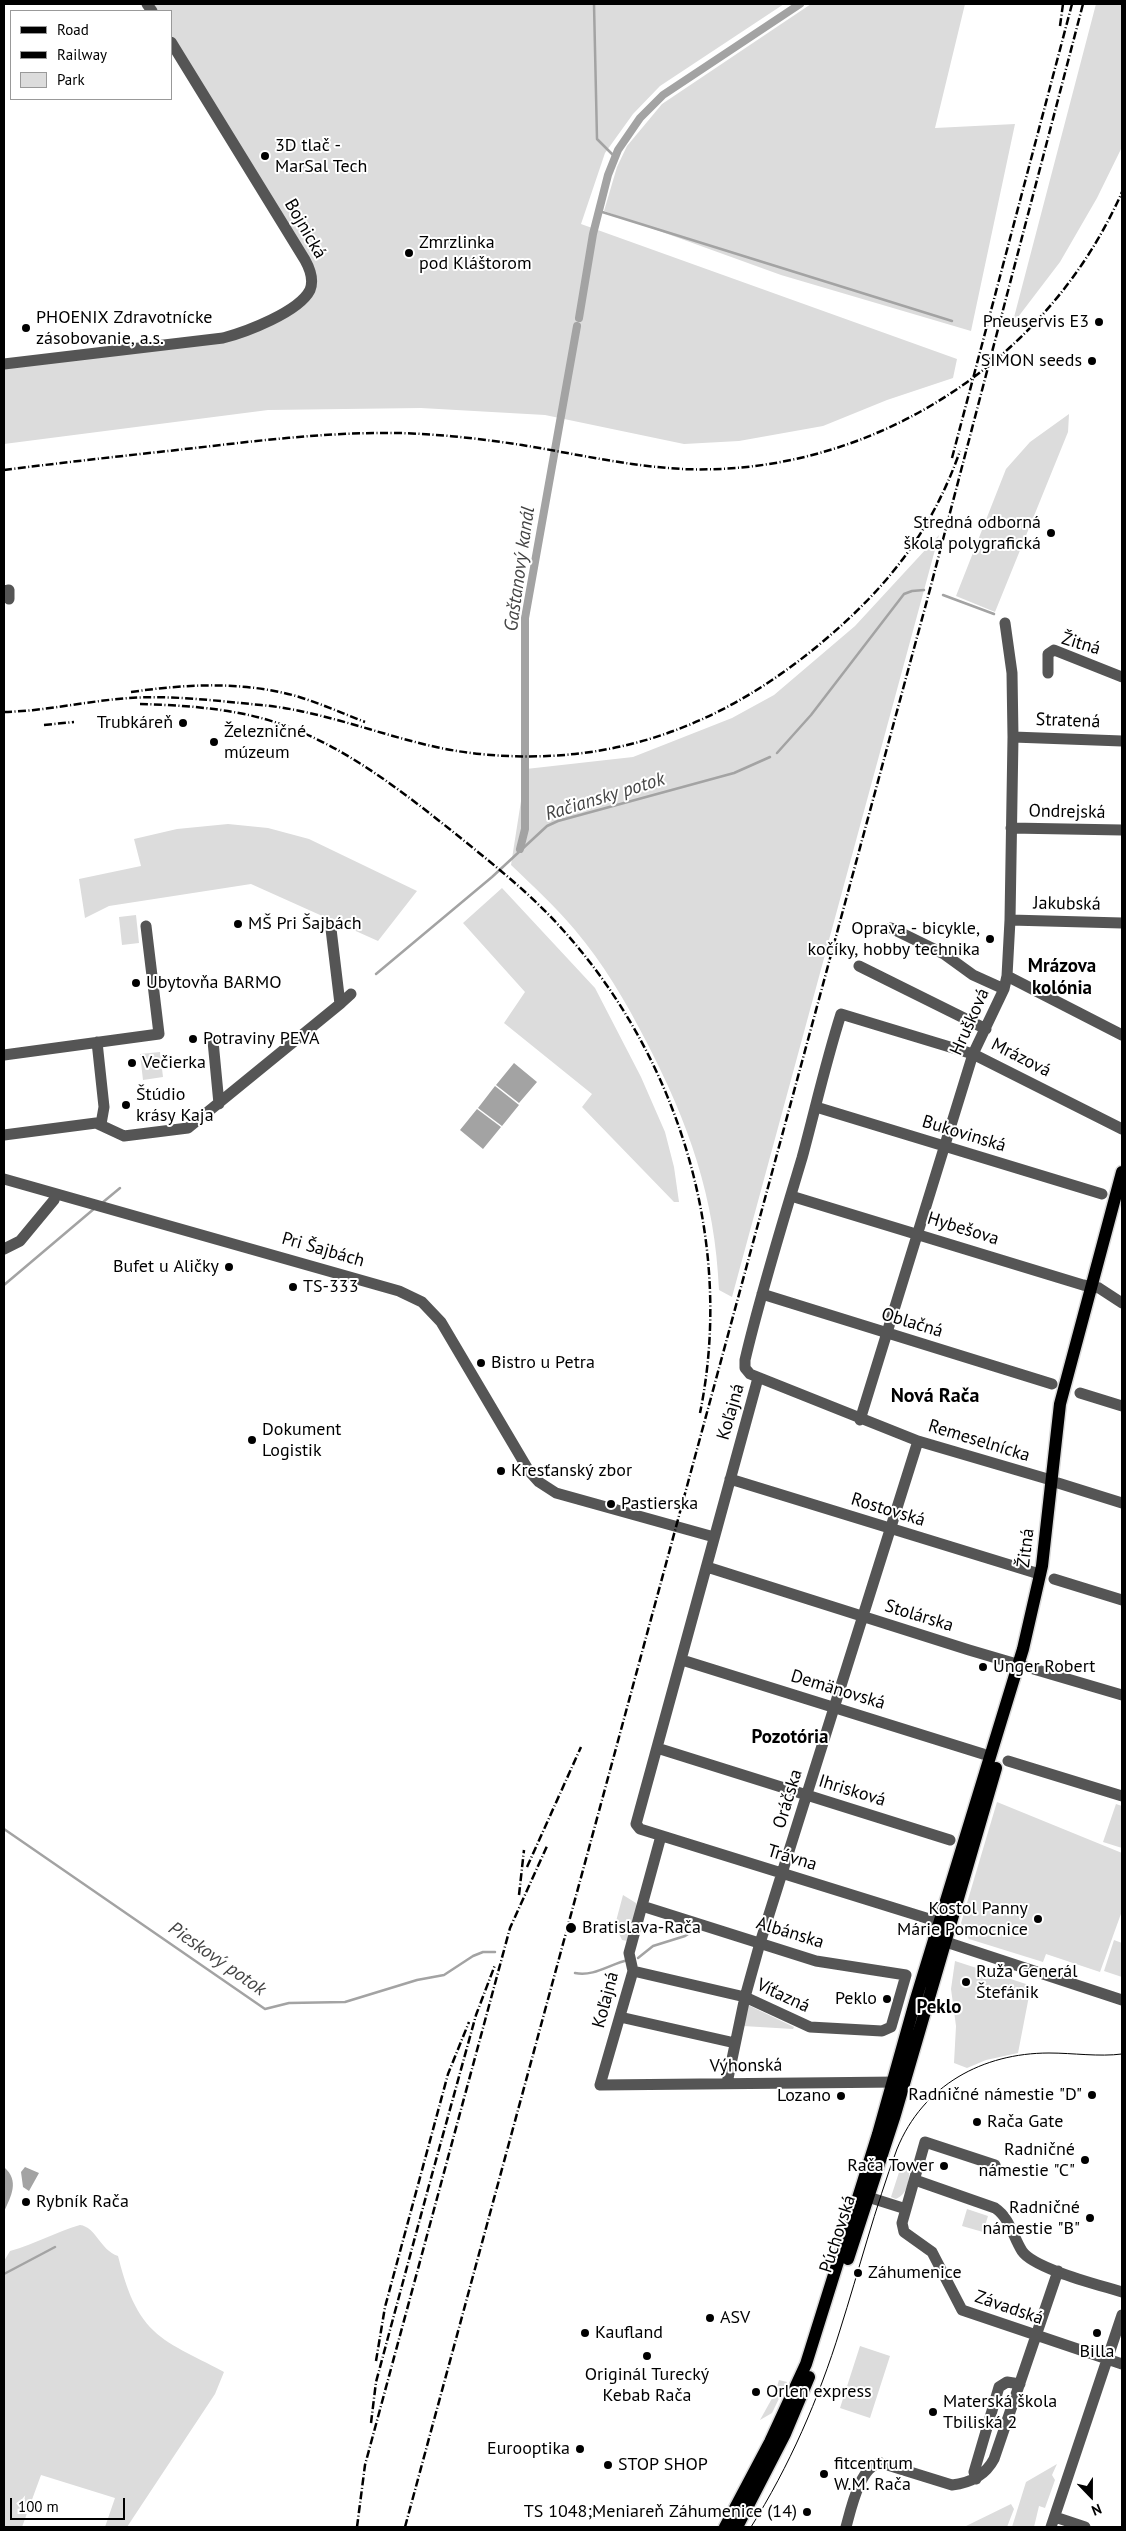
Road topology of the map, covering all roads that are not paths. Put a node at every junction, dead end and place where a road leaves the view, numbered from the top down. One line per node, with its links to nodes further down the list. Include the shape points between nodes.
1 (172, 44): 2 (street, Bojnická, via 305,260 311,272 310,289 304,298 281,314 257,327 223,338)
2 (4, 364)
3 (1005, 624): 6 (street, Hrušková, via 1012,672)
4 (1048, 674): 5 (street, Žitná, via 1048,654 1054,650)
5 (1122, 676)
6 (1013, 737): 7 (street, Stratená); 8 (street, Hrušková)
7 (1122, 741)
8 (1011, 828): 9 (street, Ondrejská); 10 (street, Hrušková)
9 (1122, 830)
10 (1010, 920): 11 (street, Jakubská); 16 (street, Hrušková)
11 (1122, 923)
12 (146, 926): 24 (street, via 159,1034)
13 (891, 928): 17 (street)
14 (331, 929): 19 (street)
15 (859, 966): 21 (street)
16 (1007, 976): 17 (street, Hrušková); 22 (street)
17 (1004, 989): 21 (street, Hrušková)
18 (351, 994): 19 (street)
19 (340, 1004): 27 (street)
20 (841, 1014): 25 (street, Mrázová); 28 (street, Koľajná)
21 (986, 1028): 25 (street, Hrušková)
22 (1122, 1034)
23 (212, 1041): 27 (street)
24 (97, 1042): 26 (street); 29 (street, via 104,1107)
25 (973, 1054): 30 (street, Mrázová); 32 (street, Hrušková)
26 (4, 1055)
27 (219, 1104): 29 (street, via 188,1128 124,1136)
28 (816, 1107): 32 (street, Bukovinská); 37 (street, Koľajná)
29 (101, 1124): 31 (street)
30 (1122, 1129)
31 (4, 1135)
32 (944, 1146): 36 (street, Bukovinská); 39 (street, Hrušková)
33 (1122, 1172): 41 (main road, Žitná)
34 (4, 1179): 35 (street, Pri Šajbách)
35 (56, 1194): 40 (street, via 20,1241); 55 (street, Pri Šajbách, via 339,1272 419,1299 441,1322 529,1471 539,1482 556,1493)
36 (1102, 1194)
37 (791, 1196): 39 (street, Hybešova); 42 (street, Koľajná)
38 (1122, 1201): 41 (main road, Žitná)
39 (917, 1233): 41 (street, Hybešova); 44 (street, Hrušková)
40 (4, 1248)
41 (1095, 1287): 43 (street, Hybešova); 52 (main road, Žitná, via 1060,1404)
42 (762, 1294): 44 (street, Oblačná); 45 (street, Koľajná, via 745,1362 748,1373)
43 (1122, 1303)
44 (888, 1334): 46 (street, Oblačná); 49 (street, Hrušková)
45 (758, 1378): 49 (street, Remeselnícka); 51 (street, Koľajná)
46 (1052, 1384)
47 (1080, 1393): 48 (street)
48 (1122, 1406)
49 (860, 1420): 50 (street, Remeselnícka)
50 (918, 1441): 52 (street, Remeselnícka); 54 (street, Oráčska)
51 (730, 1479): 54 (street, Rostovská); 55 (street, Koľajná)
52 (1054, 1481): 53 (street, Remeselnícka); 62 (main road, Žitná)
53 (1122, 1503)
54 (890, 1529): 57 (street, Rostovská); 60 (street, Oráčska)
55 (714, 1536): 56 (street, Koľajná)
56 (707, 1567): 60 (street, Stolárska); 61 (street, Koľajná)
57 (1036, 1573)
58 (1054, 1579): 59 (street)
59 (1122, 1600)
60 (864, 1618): 62 (street, Stolárska); 64 (street, Oráčska)
61 (682, 1660): 64 (street, Demänovská); 65 (street, Koľajná)
62 (1023, 1665): 63 (street, Stolárska); 75 (main road, Žitná); 76 (main road, Žitná)
63 (1122, 1695)
64 (834, 1707): 66 (street, Demänovská); 68 (street, Oráčska)
65 (657, 1748): 68 (street, Ihrisková); 70 (street, Koľajná)
66 (982, 1754)
67 (1008, 1761): 69 (street)
68 (807, 1796): 72 (street, Ihrisková); 73 (street, Oráčska)
69 (1122, 1796)
70 (636, 1826): 71 (street, Trávna)
71 (661, 1836): 73 (street, Trávna); 74 (street, Koľajná)
72 (950, 1840)
73 (783, 1873): 75 (street, Trávna); 77 (street, Oráčska)
74 (642, 1906): 77 (street, Albánska); 79 (street, Koľajná, via 629,1953)
75 (939, 1922): 76 (main road); 78 (main road, Púchovská)
76 (946, 1942): 78 (main road); 82 (street); 85 (main road, Púchovská)
77 (760, 1943): 80 (street, Oráčska); 81 (street, Albánska, via 816,1961 906,1975)
78 (930, 1952): 86 (main road, Púchovská)
79 (633, 1970): 80 (street, Víťazná); 83 (street, Koľajná)
80 (745, 1997): 81 (street, Víťazná, via 810,2027 882,2031 892,2027); 84 (street, Oráčska)
81 (899, 1999)
82 (1122, 2000)
83 (620, 2017): 84 (street); 88 (street, Koľajná)
84 (735, 2043): 87 (street, Oráčska)
85 (905, 2080): 86 (street, Výhonská); 91 (main road, Púchovská)
86 (892, 2083): 87 (street, Výhonská); 91 (main road, Púchovská)
87 (726, 2084): 88 (street, Výhonská)
88 (600, 2085)
89 (994, 2165): 90 (street, Závadská, via 925,2142)
90 (915, 2180): 92 (street, Závadská); 93 (street, via 996,2208 1005,2217 1023,2252 1036,2263)
91 (870, 2192): 92 (street); 102 (main road, Púchovská, via 806,2364); 103 (main road, Púchovská, via 806,2385 785,2434)
92 (906, 2209): 96 (street, Závadská, via 902,2223 906,2235 932,2252 962,2310)
93 (1058, 2271): 94 (street); 96 (street)
94 (1122, 2292)
95 (1122, 2315): 97 (street)
96 (1037, 2336): 97 (street, Závadská); 99 (street)
97 (1107, 2359): 98 (street, Závadská); 101 (street)
98 (1122, 2364)
99 (1020, 2384): 100 (street, via 994,2459); 100 (street, via 1007,2382 999,2387 974,2472)
100 (976, 2479): 104 (street, via 952,2485 881,2463 874,2464 865,2473)
101 (1053, 2522): 105 (street)
102 (725, 2527)
103 (737, 2527)
104 (846, 2527)
105 (1085, 2527)

